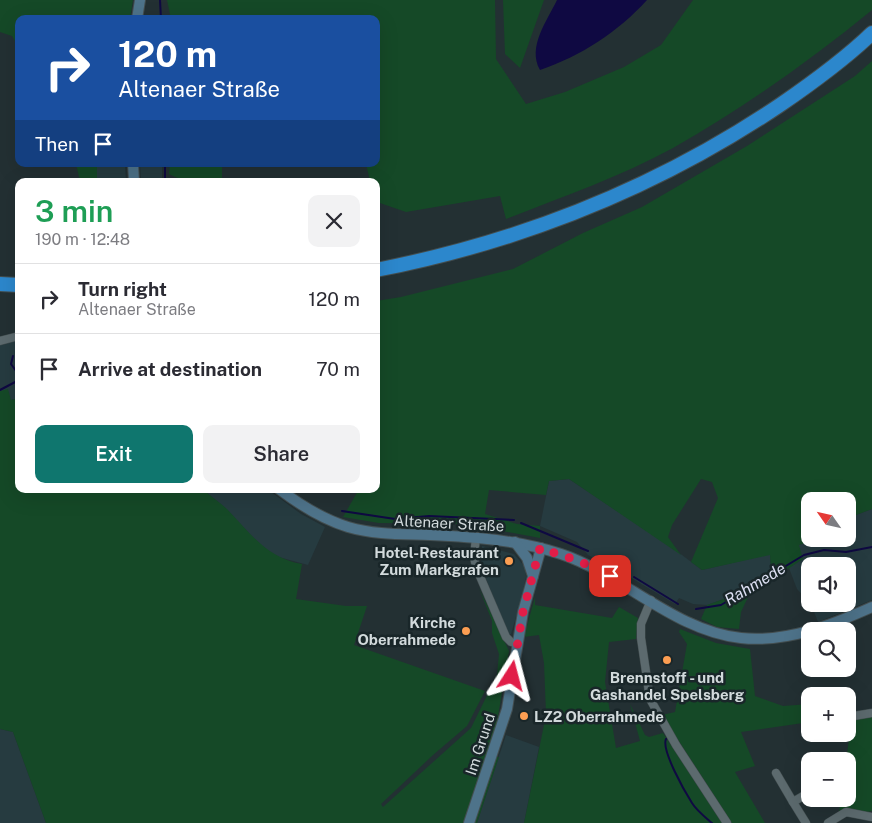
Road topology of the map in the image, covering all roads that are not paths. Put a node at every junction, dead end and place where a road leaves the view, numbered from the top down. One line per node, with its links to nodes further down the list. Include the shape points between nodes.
1 (140, 0): 2 (main road)
2 (138, 15)
3 (872, 33): 5 (highway, via 809,85 740,132 637,186 542,226 494,242)
4 (872, 43): 6 (highway, via 797,100 742,136 638,191 492,248)
5 (380, 269)
6 (380, 275)
7 (0, 284): 8 (highway)
8 (15, 285)
9 (0, 290): 10 (highway)
10 (15, 291)
11 (15, 337): 12 (street)
12 (0, 341)
13 (284, 493): 14 (main road, Altenaer Straße, via 304,508 348,527 380,534)
14 (476, 537): 15 (main road, Altenaer Straße); 20 (street, via 474,557 482,584 506,637)
15 (515, 542): 16 (main road, Altenaer Straße); 17 (main road, via 526,555)
16 (540, 548): 17 (main road, Im Grund); 18 (main road, Altenaer Straße, via 579,561)
17 (533, 576): 20 (main road, Im Grund)
18 (651, 600): 19 (main road, Altenaer Straße, via 706,630 759,639 817,628); 28 (street, via 641,624 650,699)
19 (872, 607)
20 (518, 644): 27 (main road, Im Grund, via 507,709)
21 (872, 713): 22 (street)
22 (856, 716)
23 (776, 773): 25 (street)
24 (801, 797): 25 (street)
25 (793, 802): 29 (street)
26 (872, 817): 30 (street, via 846,812)
27 (469, 823)
28 (727, 823)
29 (806, 823)
30 (828, 823)

